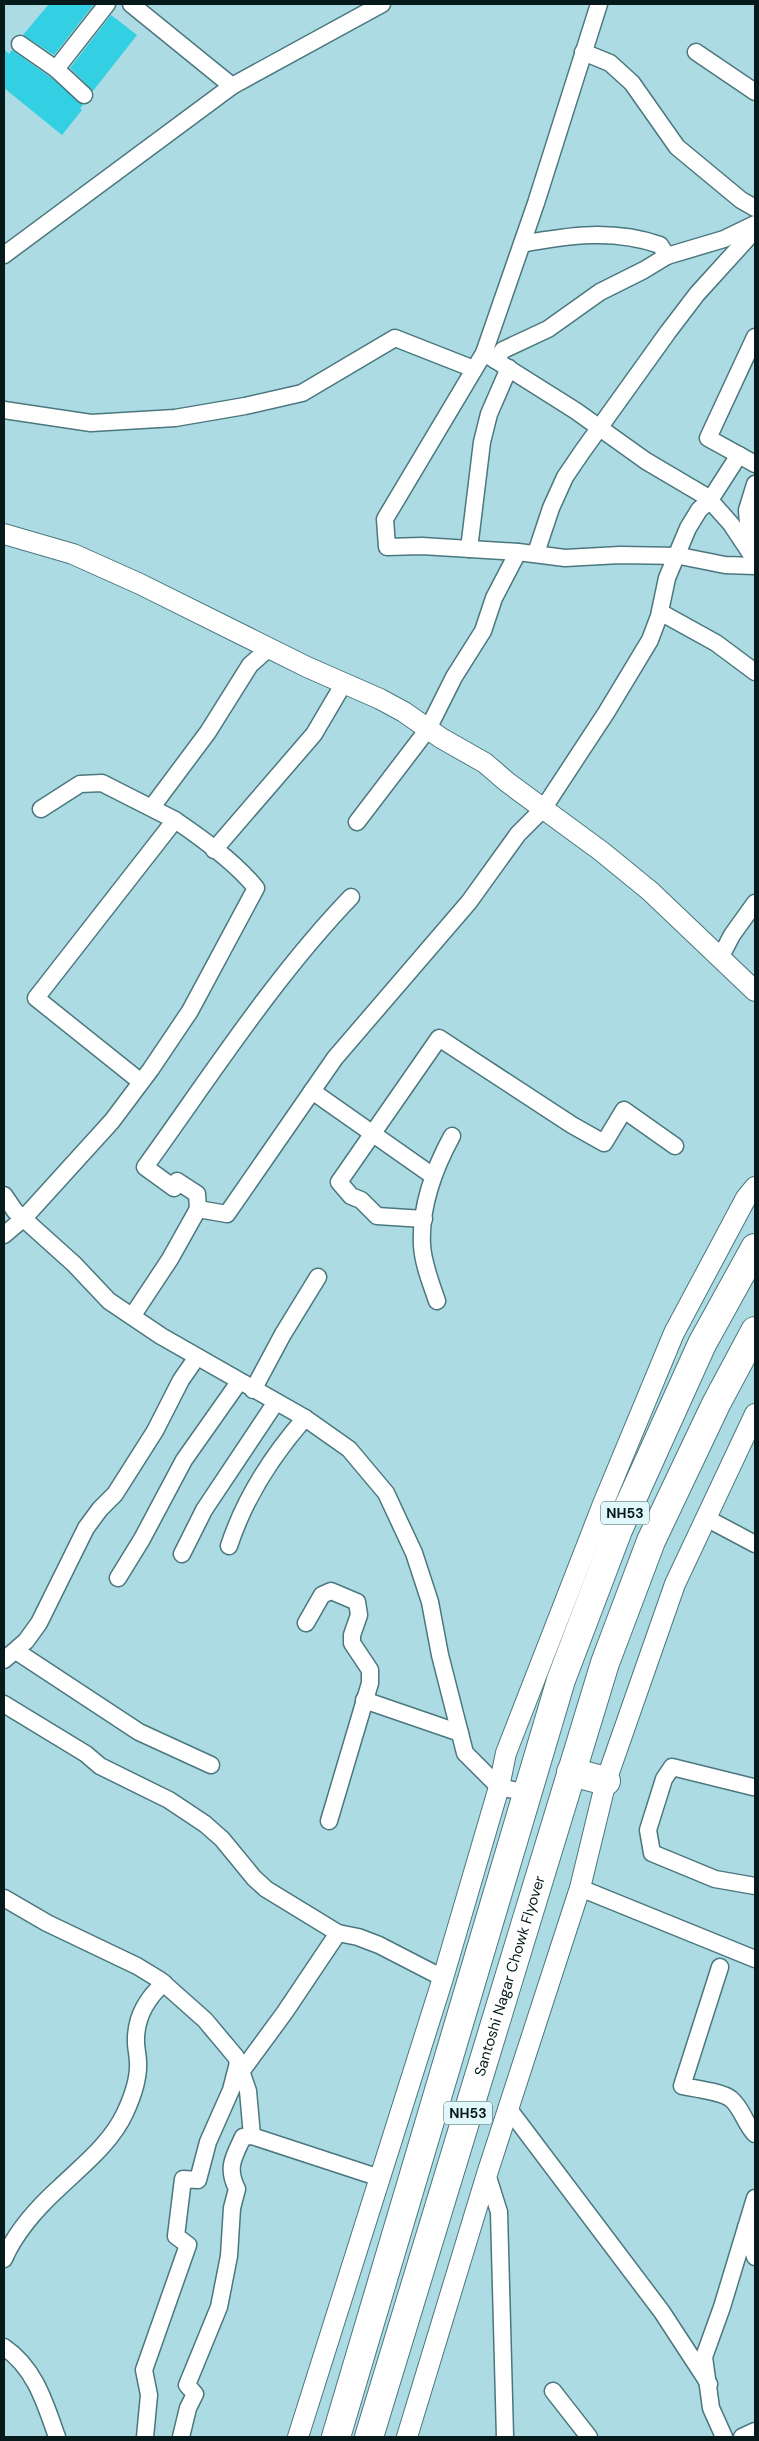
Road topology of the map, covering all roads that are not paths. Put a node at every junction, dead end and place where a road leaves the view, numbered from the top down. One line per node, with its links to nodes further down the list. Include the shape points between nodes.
1 (107, 4): 8 (street)
2 (131, 4): 9 (street)
3 (382, 4): 9 (street)
4 (599, 4): 6 (street)
5 (20, 44): 8 (street)
6 (583, 52): 12 (street, via 610,63 632,83 677,147); 15 (street)
7 (696, 52): 10 (street)
8 (56, 69): 11 (street)
9 (232, 86): 16 (street)
10 (755, 92)
11 (84, 95)
12 (755, 208)
13 (755, 224): 17 (street, via 724,239)
14 (755, 230): 22 (street, via 674,324)
15 (522, 244): 17 (street, via 569,235 598,234 645,240 660,245); 19 (street)
16 (4, 254)
17 (667, 256): 19 (street, via 600,292 548,329 503,350)
18 (755, 337): 23 (street, via 708,438)
19 (496, 360): 20 (street); 22 (street); 28 (street)
20 (474, 369): 21 (street, via 395,338 302,393 245,406 174,418 91,423); 28 (street, via 385,519 387,547)
21 (4, 410)
22 (600, 428): 26 (street); 30 (street, via 565,478)
23 (739, 455): 24 (street); 26 (street)
24 (755, 464)
25 (755, 484): 32 (street, via 747,510)
26 (710, 500): 31 (street, via 699,510); 32 (street, via 731,524)
27 (4, 534): 34 (street, via 73,554)
28 (469, 549): 29 (street)
29 (518, 552): 30 (street); 37 (street, via 494,598 483,630 454,677)
30 (536, 553): 31 (street, via 565,558)
31 (675, 556): 32 (street, via 725,565); 33 (street)
32 (753, 560)
33 (660, 612): 35 (street, via 716,643); 40 (street, via 650,640)
34 (269, 648): 36 (street); 38 (street, via 250,665 208,732)
35 (755, 672)
36 (344, 683): 37 (street, via 380,698); 43 (street, via 314,734)
37 (428, 729): 40 (street, via 485,764); 42 (street)
38 (152, 807): 39 (street, via 102,783 80,784); 41 (street)
39 (41, 809)
40 (543, 809): 46 (street, via 601,850 650,891); 49 (street, via 518,834 469,902 360,1028)
41 (175, 820): 43 (street); 48 (street, via 36,998)
42 (357, 822)
43 (214, 850): 48 (street, via 256,888 190,1011)
44 (351, 897): 56 (street, via 291,966 144,1166 174,1188 177,1181 197,1194)
45 (755, 903): 46 (street)
46 (720, 958): 47 (street)
47 (755, 991)
48 (141, 1082): 57 (street, via 112,1120)
49 (312, 1091): 50 (street); 56 (street, via 227,1214)
50 (374, 1134): 52 (street, via 439,1038 604,1143 624,1110); 53 (street); 58 (street, via 339,1182 376,1216)
51 (452, 1136): 53 (street)
52 (675, 1146)
53 (433, 1176): 58 (street)
54 (755, 1186): 84 (street, via 674,1333 506,1753)
55 (4, 1195): 57 (street)
56 (198, 1210): 63 (street)
57 (24, 1218): 59 (street); 63 (street, via 109,1301)
58 (424, 1220): 62 (street, via 422,1245)
59 (4, 1234)
60 (755, 1248): 86 (highway, NH53, via 702,1344 618,1530 562,1680)
61 (318, 1277): 67 (street)
62 (437, 1301)
63 (133, 1315): 65 (street)
64 (755, 1331): 82 (highway, NH53, via 716,1404 651,1541 605,1663)
65 (197, 1357): 66 (street); 77 (street, via 115,1494 86,1528 39,1622)
66 (239, 1382): 67 (street); 75 (street, via 184,1460)
67 (254, 1390): 68 (street)
68 (276, 1402): 70 (street); 74 (street, via 204,1510)
69 (755, 1414): 71 (street)
70 (305, 1418): 73 (street, via 260,1478); 80 (street, via 349,1449 386,1493 414,1553 430,1602)
71 (706, 1518): 72 (street); 83 (street, via 675,1584)
72 (755, 1544)
73 (229, 1546)
74 (182, 1554)
75 (118, 1578)
76 (306, 1623): 78 (street, via 322,1595 331,1591 357,1602 359,1615 352,1643 370,1670 370,1683)
77 (10, 1656): 81 (street, via 139,1732)
78 (364, 1700): 80 (street); 87 (street)
79 (4, 1704): 91 (street, via 80,1750 100,1766 170,1800 222,1839 266,1889)
80 (460, 1733): 84 (street, via 465,1753)
81 (211, 1765)
82 (571, 1772): 83 (highway); 115 (highway, Santoshi Nagar Chowk Flyover / NH53)
83 (606, 1781): 89 (street)
84 (499, 1787): 86 (street); 94 (street)
85 (753, 1787): 88 (street, via 672,1767 664,1779 648,1830 652,1853 715,1879)
86 (528, 1793): 114 (highway, NH53)
87 (329, 1821)
88 (755, 1886)
89 (580, 1888): 92 (street); 97 (street)
90 (4, 1898): 95 (street, via 47,1923 137,1966)
91 (338, 1933): 94 (street, via 378,1945); 96 (street, via 285,2012)
92 (755, 1958)
93 (720, 1967): 98 (street, via 682,2086 730,2098)
94 (443, 1978): 101 (street)
95 (164, 1984): 96 (street, via 205,2020 236,2057); 105 (street, via 149,1997 139,2017 134,2090 124,2115 104,2144 30,2220)
96 (240, 2068): 99 (street, via 248,2091); 111 (street, via 208,2142 198,2180 183,2179 176,2236 188,2245 144,2370 149,2395)
97 (508, 2108): 100 (street); 107 (street, via 662,2312)
98 (755, 2134)
99 (252, 2136): 101 (street); 112 (street, via 243,2137 232,2163 230,2176 237,2189 225,2282 186,2384 195,2394)
100 (487, 2174): 116 (street); 117 (street, via 499,2212)
101 (380, 2178): 113 (street)
102 (755, 2198): 103 (street)
103 (746, 2228): 104 (street); 107 (street, via 704,2357)
104 (755, 2257)
105 (4, 2258)
106 (4, 2347): 110 (street, via 26,2366)
107 (709, 2384): 119 (street, via 710,2408)
108 (553, 2391): 118 (street)
109 (755, 2431): 120 (street)
110 (57, 2437)
111 (145, 2437)
112 (181, 2437)
113 (298, 2437)
114 (336, 2437)
115 (368, 2437)
116 (407, 2437)
117 (505, 2437)
118 (589, 2437)
119 (724, 2437)
120 (742, 2437)

